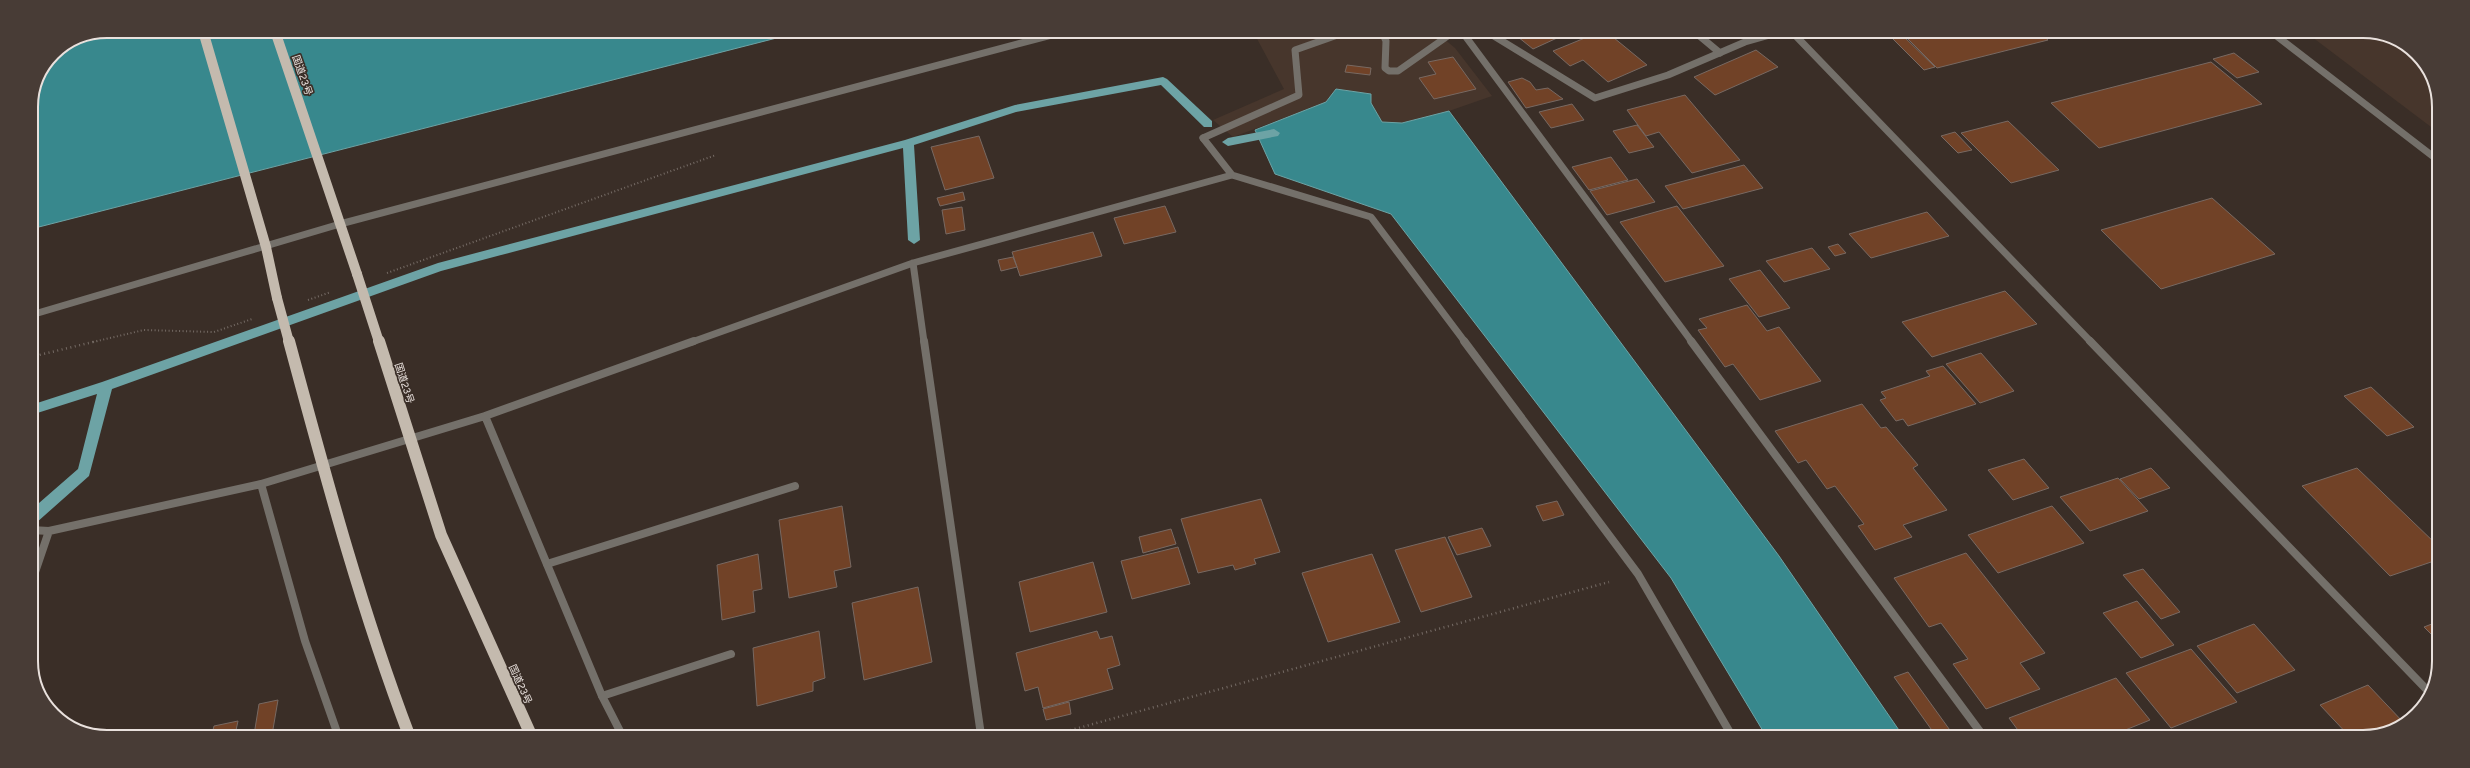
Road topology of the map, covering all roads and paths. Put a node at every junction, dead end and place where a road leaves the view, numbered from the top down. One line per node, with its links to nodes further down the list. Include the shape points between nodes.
1 (205, 38): 18 (highway)
2 (277, 38): 17 (highway, 国道23号)
3 (1040, 38): 17 (street)
4 (1329, 38): 16 (street, via 1295,50 1299,94 1203,138)
5 (1385, 38): 6 (street, via 1385,68 1398,71)
6 (1445, 38)
7 (1467, 38): 44 (street)
8 (1497, 38): 13 (street, via 1595,98 1668,76)
9 (1702, 38): 13 (street)
10 (1760, 38): 13 (street)
11 (1798, 38): 35 (street)
12 (2279, 38): 15 (street)
13 (1720, 53)
14 (720, 154): 20 (path)
15 (2432, 156)
16 (1232, 175): 19 (street); 33 (street, via 1371,217)
17 (340, 224): 18 (street); 39 (highway, 国道23号, bridge, via 441,535)
18 (266, 247): 23 (street); 38 (highway, bridge, via 277,298 352,569)
19 (914, 263): 26 (street); 41 (street)
20 (384, 274)
21 (332, 292): 22 (path)
22 (303, 302)
23 (38, 313)
24 (258, 317): 25 (path, via 214,332 144,330)
25 (38, 355)
26 (485, 416): 27 (street); 32 (street)
27 (261, 484): 30 (street); 37 (street, via 305,641)
28 (795, 486): 32 (street)
29 (38, 531): 30 (street)
30 (49, 531): 31 (street)
31 (38, 563)
32 (547, 564): 36 (street)
33 (1638, 574): 42 (path); 43 (street)
34 (731, 654): 36 (street)
35 (2426, 689)
36 (602, 696): 40 (street)
37 (336, 730)
38 (408, 730)
39 (529, 730)
40 (619, 730)
41 (980, 730)
42 (1075, 730)
43 (1729, 730)
44 (1979, 730)

